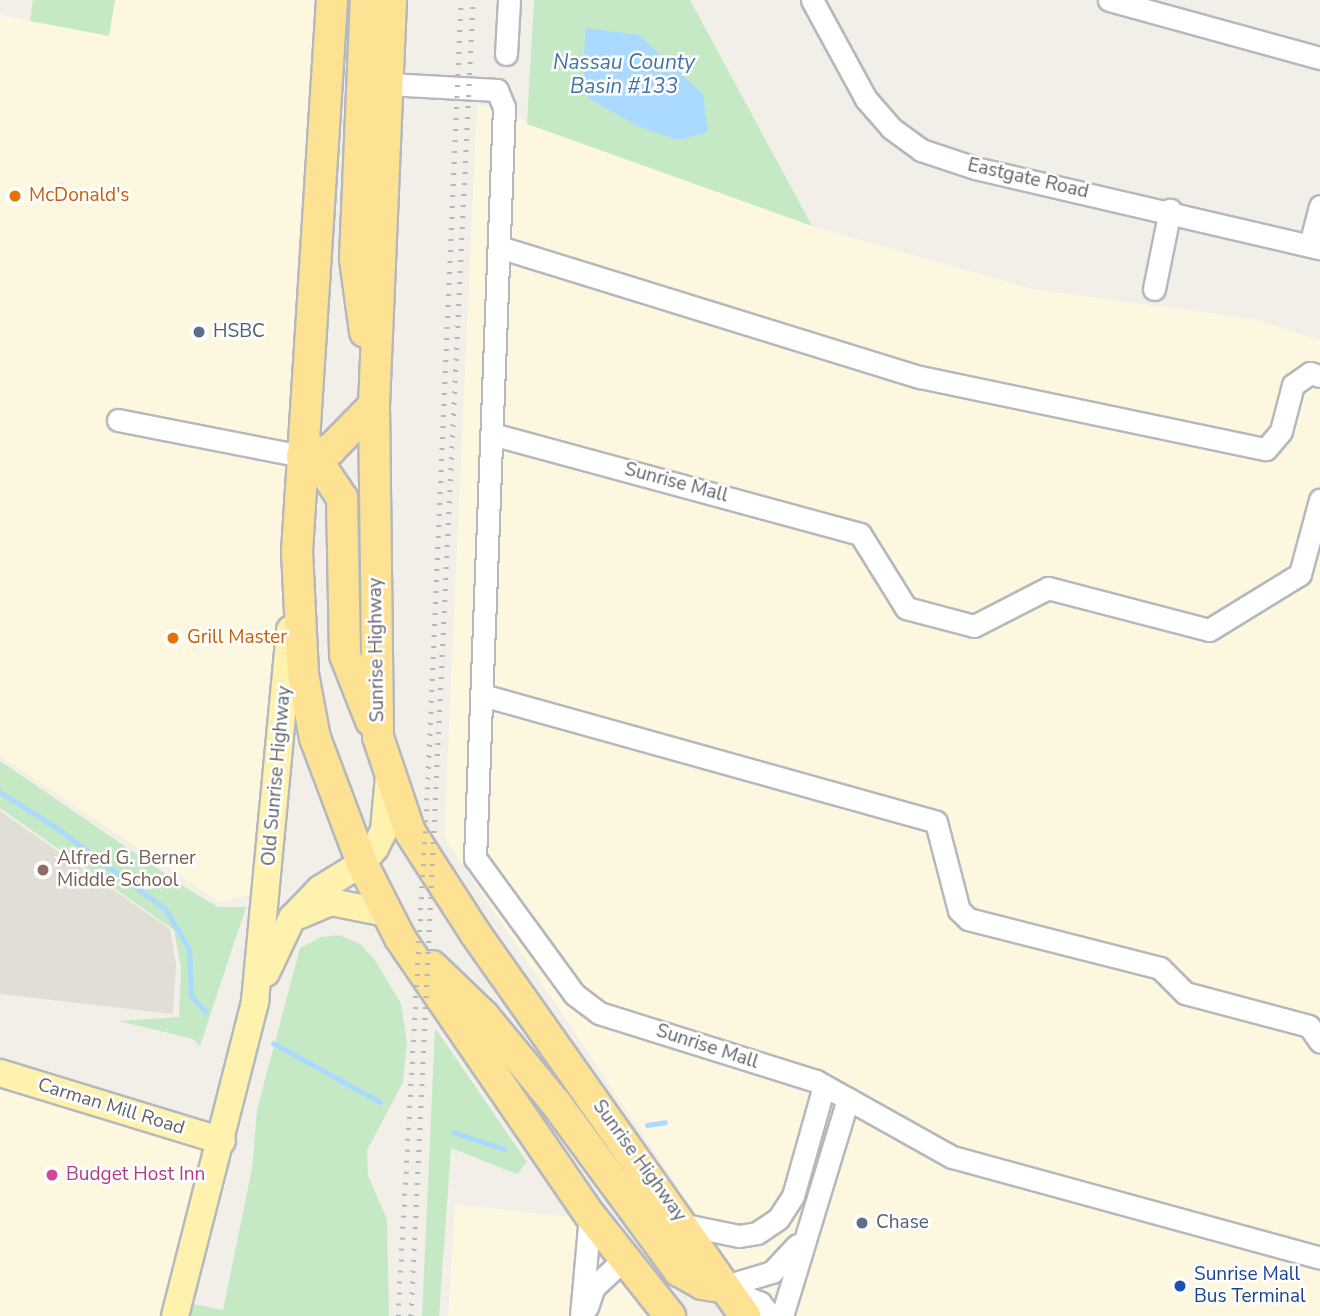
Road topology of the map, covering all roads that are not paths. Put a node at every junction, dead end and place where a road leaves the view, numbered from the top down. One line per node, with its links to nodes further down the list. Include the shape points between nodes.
1 (332, 0): 23 (highway)
2 (339, 0): 10 (highway, via 346,37)
3 (366, 0): 10 (highway)
4 (391, 0): 12 (highway, Sunrise Highway)
5 (509, 0): 9 (street)
6 (812, 0): 14 (street, Eastgate Road, via 866,99 891,128 921,150 975,168)
7 (1109, 0): 8 (street)
8 (1140, 4): 11 (street)
9 (506, 54)
10 (364, 58): 12 (highway); 18 (highway, via 355,259 359,308)
11 (1320, 58)
12 (388, 84): 16 (street, via 497,90 504,107); 18 (highway, Sunrise Highway)
13 (1320, 206): 15 (street)
14 (1170, 210): 15 (street, Eastgate Road); 17 (street)
15 (1315, 246)
16 (499, 247): 19 (street, via 920,377 1266,449 1281,431 1293,385 1310,373); 22 (street)
17 (1154, 289)
18 (375, 374): 20 (highway, Sunrise Highway)
19 (1320, 376)
20 (374, 405): 23 (highway, via 330,450); 27 (highway, Sunrise Highway)
21 (118, 420): 23 (street)
22 (492, 434): 24 (street, Sunrise Mall, via 860,534 911,609 974,626 1048,588 1209,630 1300,573); 26 (street)
23 (302, 456): 25 (highway); 27 (highway, via 324,471 342,498 345,654)
24 (1320, 500)
25 (297, 551): 29 (highway, via 303,674 314,738); 32 (main road, Old Sunrise Highway)
26 (482, 695): 33 (street, via 936,822 959,910 968,919 1160,968 1185,993 1309,1026); 35 (street, Sunrise Mall, via 475,858 574,994 599,1013)
27 (378, 737): 28 (highway, Sunrise Highway)
28 (389, 769): 29 (main road, Old Sunrise Highway, via 384,830); 39 (highway, Sunrise Highway, via 410,832 475,933)
29 (362, 863): 30 (main road, Old Sunrise Highway, via 320,889); 31 (highway)
30 (292, 918): 31 (main road, via 331,902); 32 (main road, Old Sunrise Highway)
31 (393, 925): 38 (highway); 43 (highway, via 484,1016 555,1102 679,1271 702,1284)
32 (255, 1001): 37 (main road, Old Sunrise Highway)
33 (1320, 1042)
34 (0, 1073): 37 (main road, Carman Mill Road)
35 (820, 1084): 36 (street, Sunrise Mall); 39 (street, via 793,1196 778,1219 757,1233 740,1236)
36 (848, 1099): 40 (street); 41 (street, Sunrise Mall, via 952,1157)
37 (222, 1141): 44 (main road, Old Sunrise Highway)
38 (590, 1215): 42 (highway); 45 (street)
39 (685, 1225): 43 (highway, Sunrise Highway)
40 (803, 1238): 43 (street, via 772,1272); 49 (street)
41 (1320, 1258)
42 (623, 1260): 45 (street, via 594,1287); 46 (highway)
43 (722, 1287): 47 (highway, Sunrise Highway); 48 (street, via 760,1303)
44 (175, 1316)
45 (582, 1316)
46 (670, 1316)
47 (745, 1316)
48 (771, 1316)
49 (782, 1316)

